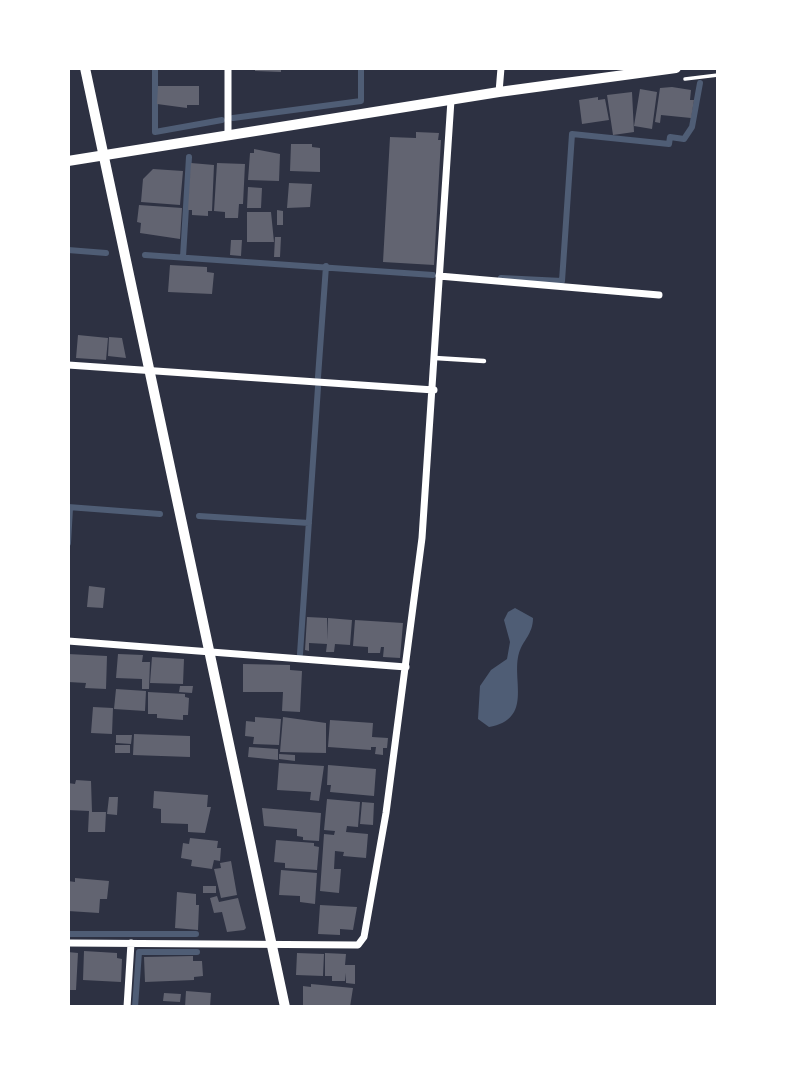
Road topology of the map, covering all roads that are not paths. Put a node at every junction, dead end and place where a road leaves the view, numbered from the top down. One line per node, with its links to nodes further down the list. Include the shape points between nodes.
1 (85, 68): 8 (street)
2 (228, 68): 7 (street)
3 (501, 68): 5 (street)
4 (676, 68): 5 (main road)
5 (499, 92): 6 (main road)
6 (452, 100): 7 (main road); 10 (street)
7 (228, 136): 8 (main road)
8 (103, 156): 9 (main road); 15 (street)
9 (68, 161)
10 (439, 276): 11 (street); 12 (street)
11 (659, 295)
12 (435, 358): 13 (lane); 16 (street)
13 (484, 362)
14 (68, 365): 15 (street)
15 (151, 369): 16 (street); 18 (street)
16 (434, 390): 19 (street)
17 (68, 641): 18 (street)
18 (211, 651): 19 (street); 22 (street)
19 (406, 667): 22 (street, via 364,937 358,945)
20 (68, 943): 21 (street)
21 (131, 943): 22 (street); 23 (street)
22 (271, 944): 24 (street)
23 (127, 1007)
24 (285, 1007)

